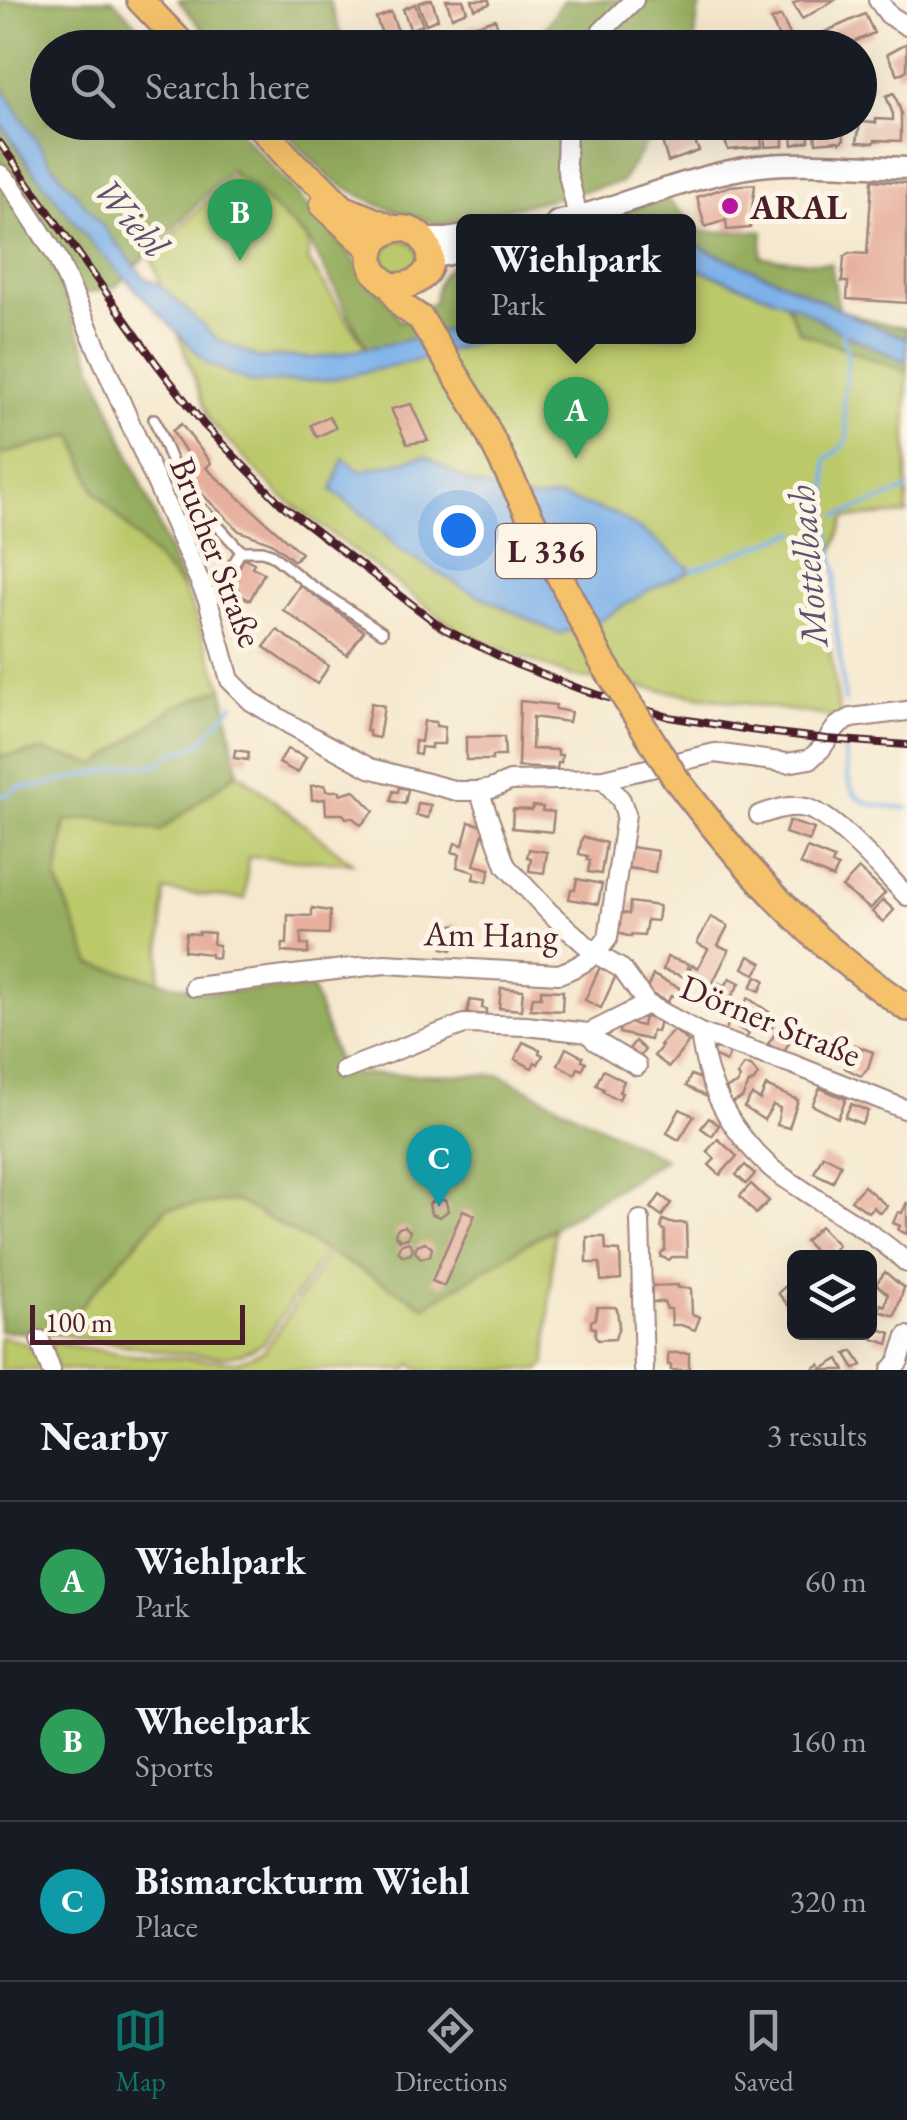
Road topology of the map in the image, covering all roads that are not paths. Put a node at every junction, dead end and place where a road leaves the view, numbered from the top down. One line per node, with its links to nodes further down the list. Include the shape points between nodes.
1 (140, 0): 5 (main road)
2 (634, 0): 6 (street)
3 (878, 0): 4 (street)
4 (907, 26)
5 (169, 30)
6 (603, 30)
7 (272, 140): 9 (main road, L 336)
8 (567, 140): 12 (street)
9 (294, 165): 14 (main road, L 336, via 343,208); 16 (main road, L 336, via 309,192)
10 (907, 168): 13 (street, via 760,166)
11 (0, 174): 23 (street, Brucher Straße, via 57,257)
12 (577, 214)
13 (587, 214)
14 (394, 228): 16 (main road); 18 (main road, L 336, via 415,232)
15 (456, 237): 18 (street)
16 (372, 250): 19 (main road, L 336, via 374,271)
17 (456, 252): 18 (street)
18 (425, 258): 19 (main road, via 412,284); 20 (main road)
19 (389, 285): 20 (main road, L 336, via 403,307)
20 (421, 318): 33 (main road, L 336, bridge, via 475,406 602,660 676,779 758,880 814,935)
21 (154, 419): 22 (lane, via 182,487)
22 (241, 551): 23 (lane); 24 (lane, via 272,554)
23 (208, 600): 27 (street, Brucher Straße, via 230,680 251,701 370,768)
24 (382, 632)
25 (907, 712): 26 (street, Brucher Straße, via 842,722 810,759 787,763 715,754)
26 (604, 779): 27 (street, Brucher Straße, via 510,781); 30 (street, Am Hang, via 626,814 608,938)
27 (479, 791): 30 (street, Dörner Straße, via 506,866)
28 (760, 815): 29 (street, via 806,808 828,818)
29 (907, 896)
30 (596, 954): 31 (street, Am Hang, via 559,974 385,964); 32 (street, Dörner Straße, via 622,969)
31 (194, 987)
32 (648, 1004): 34 (street); 35 (street, Dörner Straße)
33 (907, 1008)
34 (589, 1033): 36 (street); 37 (street, via 464,1024)
35 (700, 1033): 38 (street, Dörner Straße); 40 (street, via 718,1102 770,1168 882,1240)
36 (637, 1066)
37 (344, 1070)
38 (907, 1110)
39 (640, 1220): 44 (street)
40 (907, 1264)
41 (907, 1336): 45 (street)
42 (40, 1340): 43 (street)
43 (51, 1370)
44 (644, 1370)
45 (891, 1370)

